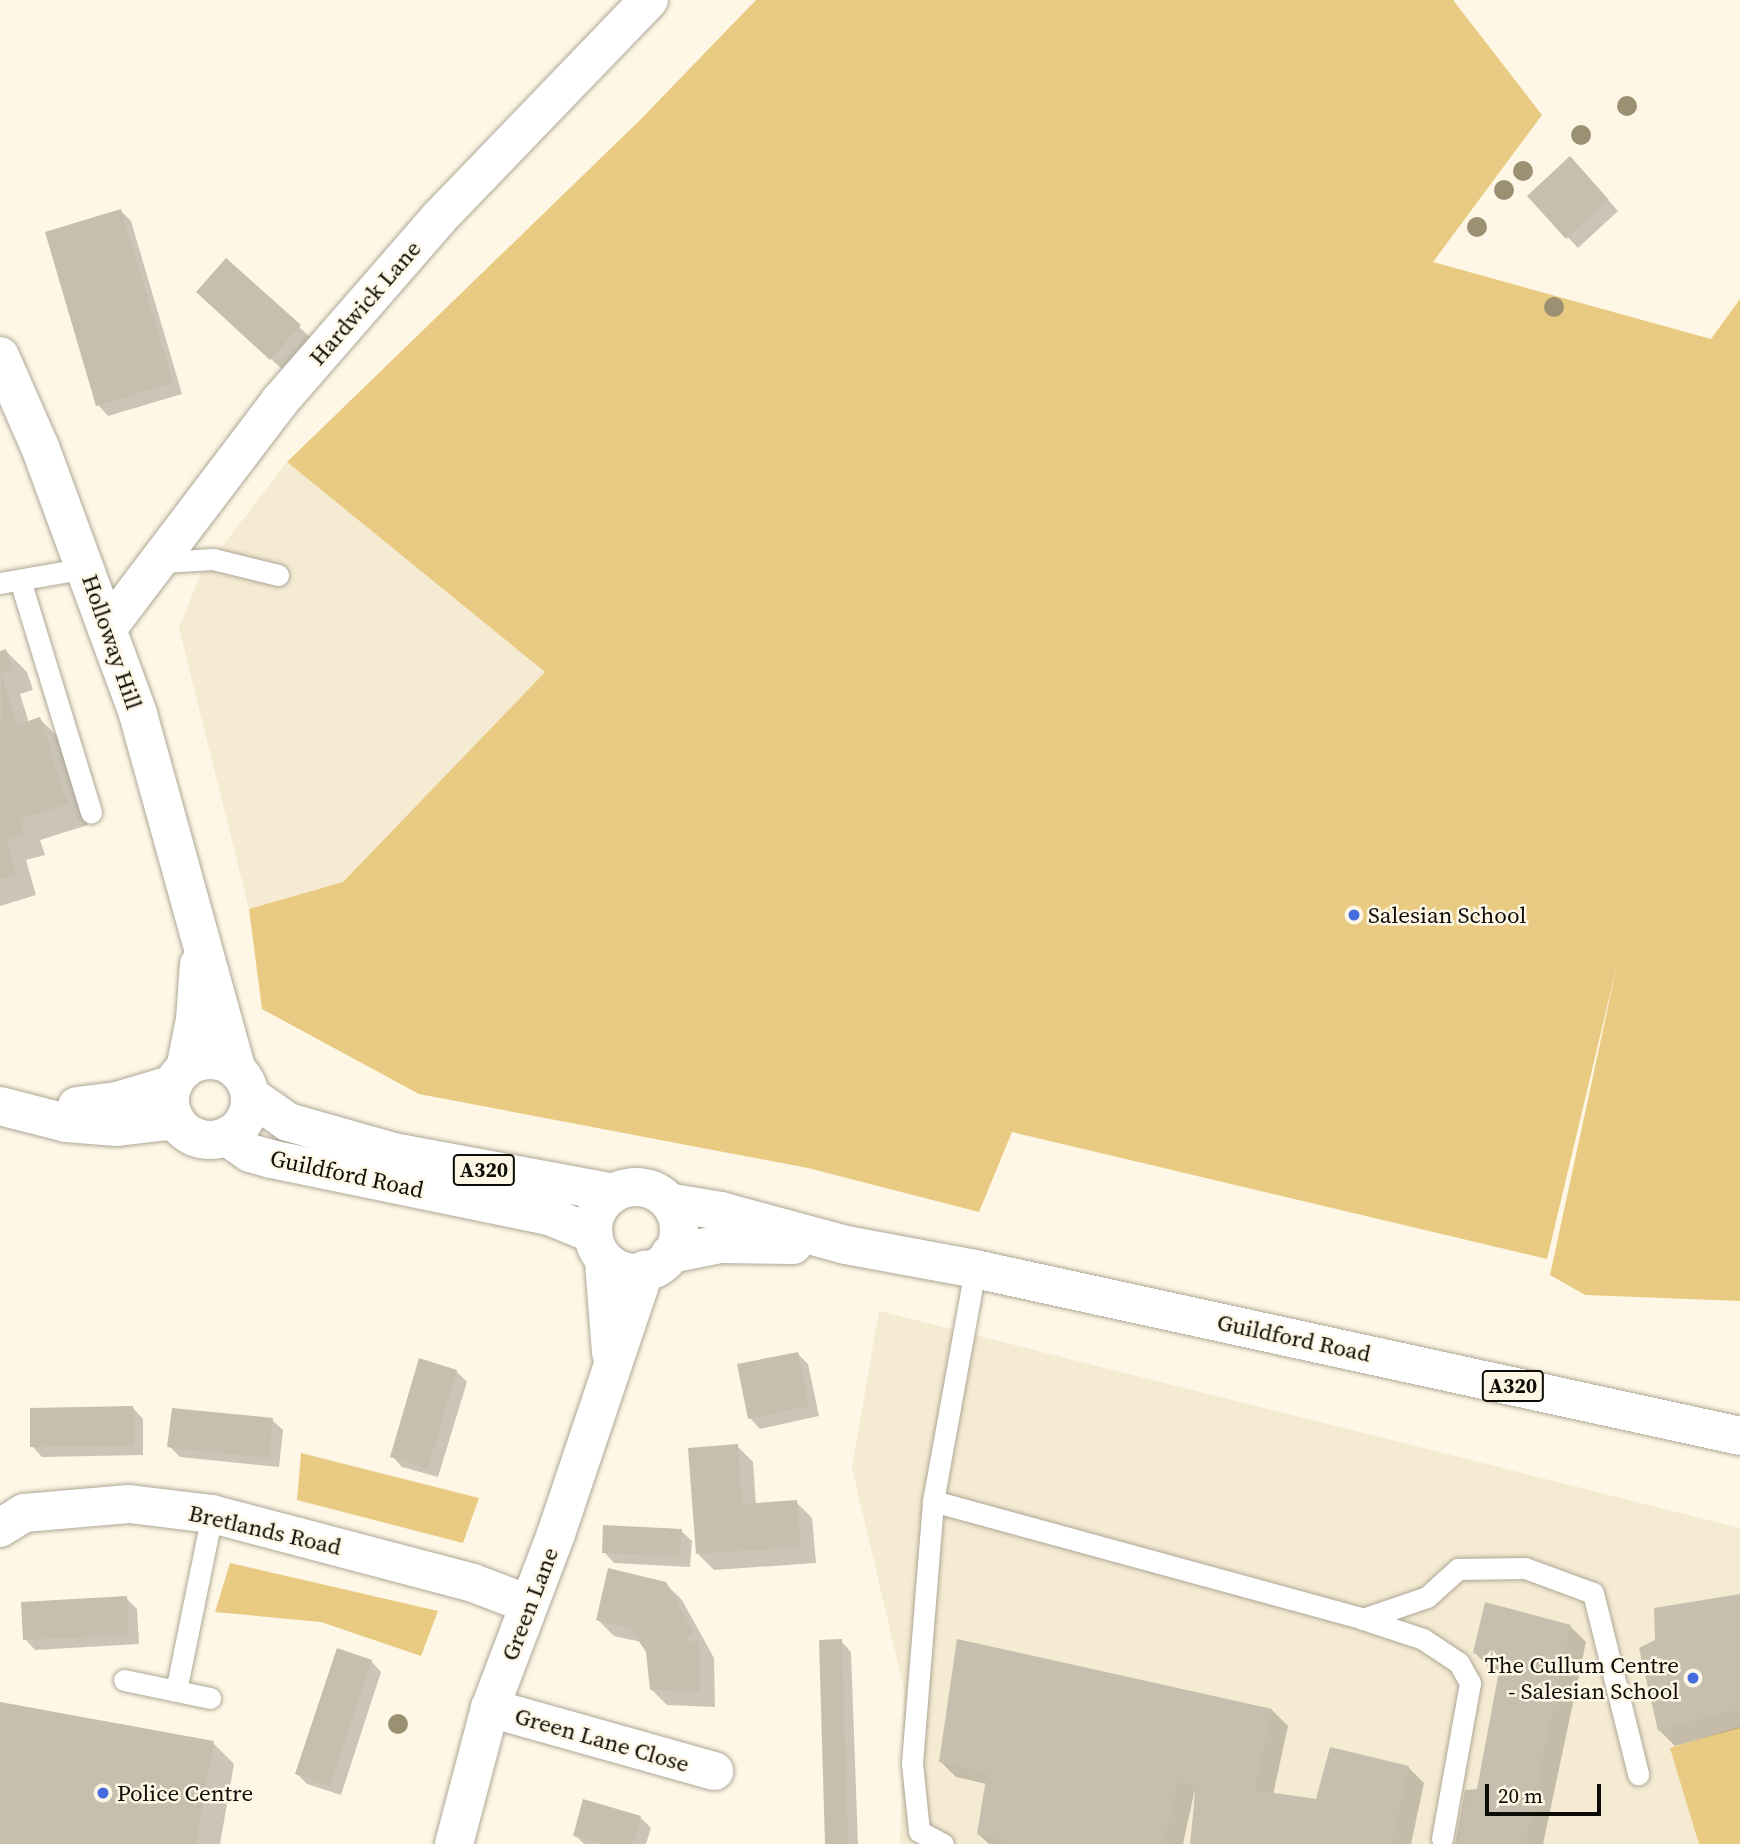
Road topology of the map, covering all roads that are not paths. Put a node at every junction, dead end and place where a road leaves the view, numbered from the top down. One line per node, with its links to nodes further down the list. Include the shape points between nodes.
1 (649, 0): 3 (main road, Hardwick Lane, via 429,229 280,401)
2 (0, 356): 4 (main road, Holloway Hill)
3 (162, 562): 5 (lane, via 213,559); 7 (main road, Hardwick Lane)
4 (86, 568): 6 (lane); 7 (main road, Holloway Hill)
5 (278, 575)
6 (10, 582): 8 (lane)
7 (107, 629): 9 (main road, Holloway Hill, via 138,714)
8 (91, 812)
9 (201, 935): 10 (main road, Holloway Hill); 11 (main road, Holloway Hill, via 195,1020)
10 (244, 1083): 11 (main road, A320, via 211,1060); 13 (main road, via 244,1122); 14 (main road, Guildford Road / A320, via 288,1122 393,1152)
11 (178, 1091): 12 (main road, A320, via 117,1127 66,1123); 13 (main road, A320, via 195,1137)
12 (0, 1106)
13 (227, 1137): 17 (main road, Guildford Road / A320, via 250,1153 271,1159 549,1216)
14 (614, 1193): 15 (main road, A320, via 650,1189); 17 (main road, via 599,1208)
15 (673, 1203): 16 (main road, Guildford Road / A320, via 722,1211); 18 (main road, via 679,1225)
16 (846, 1245): 18 (main road, Guildford Road / A320, via 720,1244); 19 (main road, Guildford Road / A320)
17 (599, 1248): 18 (main road, A320, via 619,1270); 20 (main road, Green Lane)
18 (657, 1262): 20 (main road, Green Lane)
19 (975, 1269): 21 (main road, Guildford Road / A320); 22 (lane)
20 (612, 1366): 25 (main road, Green Lane)
21 (1740, 1436)
22 (933, 1501): 26 (lane); 35 (lane, via 912,1763 919,1831)
23 (212, 1514): 24 (main road, Bretlands Road, via 129,1504 24,1513); 25 (main road, Bretlands Road, via 473,1583); 28 (lane)
24 (0, 1528)
25 (528, 1604): 30 (main road, Green Lane)
26 (1363, 1619): 32 (lane, via 1427,1597 1458,1569 1525,1568 1593,1593); 33 (lane, via 1423,1639 1460,1663 1470,1683)
27 (124, 1680): 28 (lane)
28 (176, 1690): 29 (lane)
29 (210, 1698)
30 (490, 1708): 31 (main road, Green Lane Close); 34 (main road, Green Lane)
31 (714, 1771)
32 (1638, 1774)
33 (1442, 1838)
34 (454, 1844)
35 (943, 1844)

